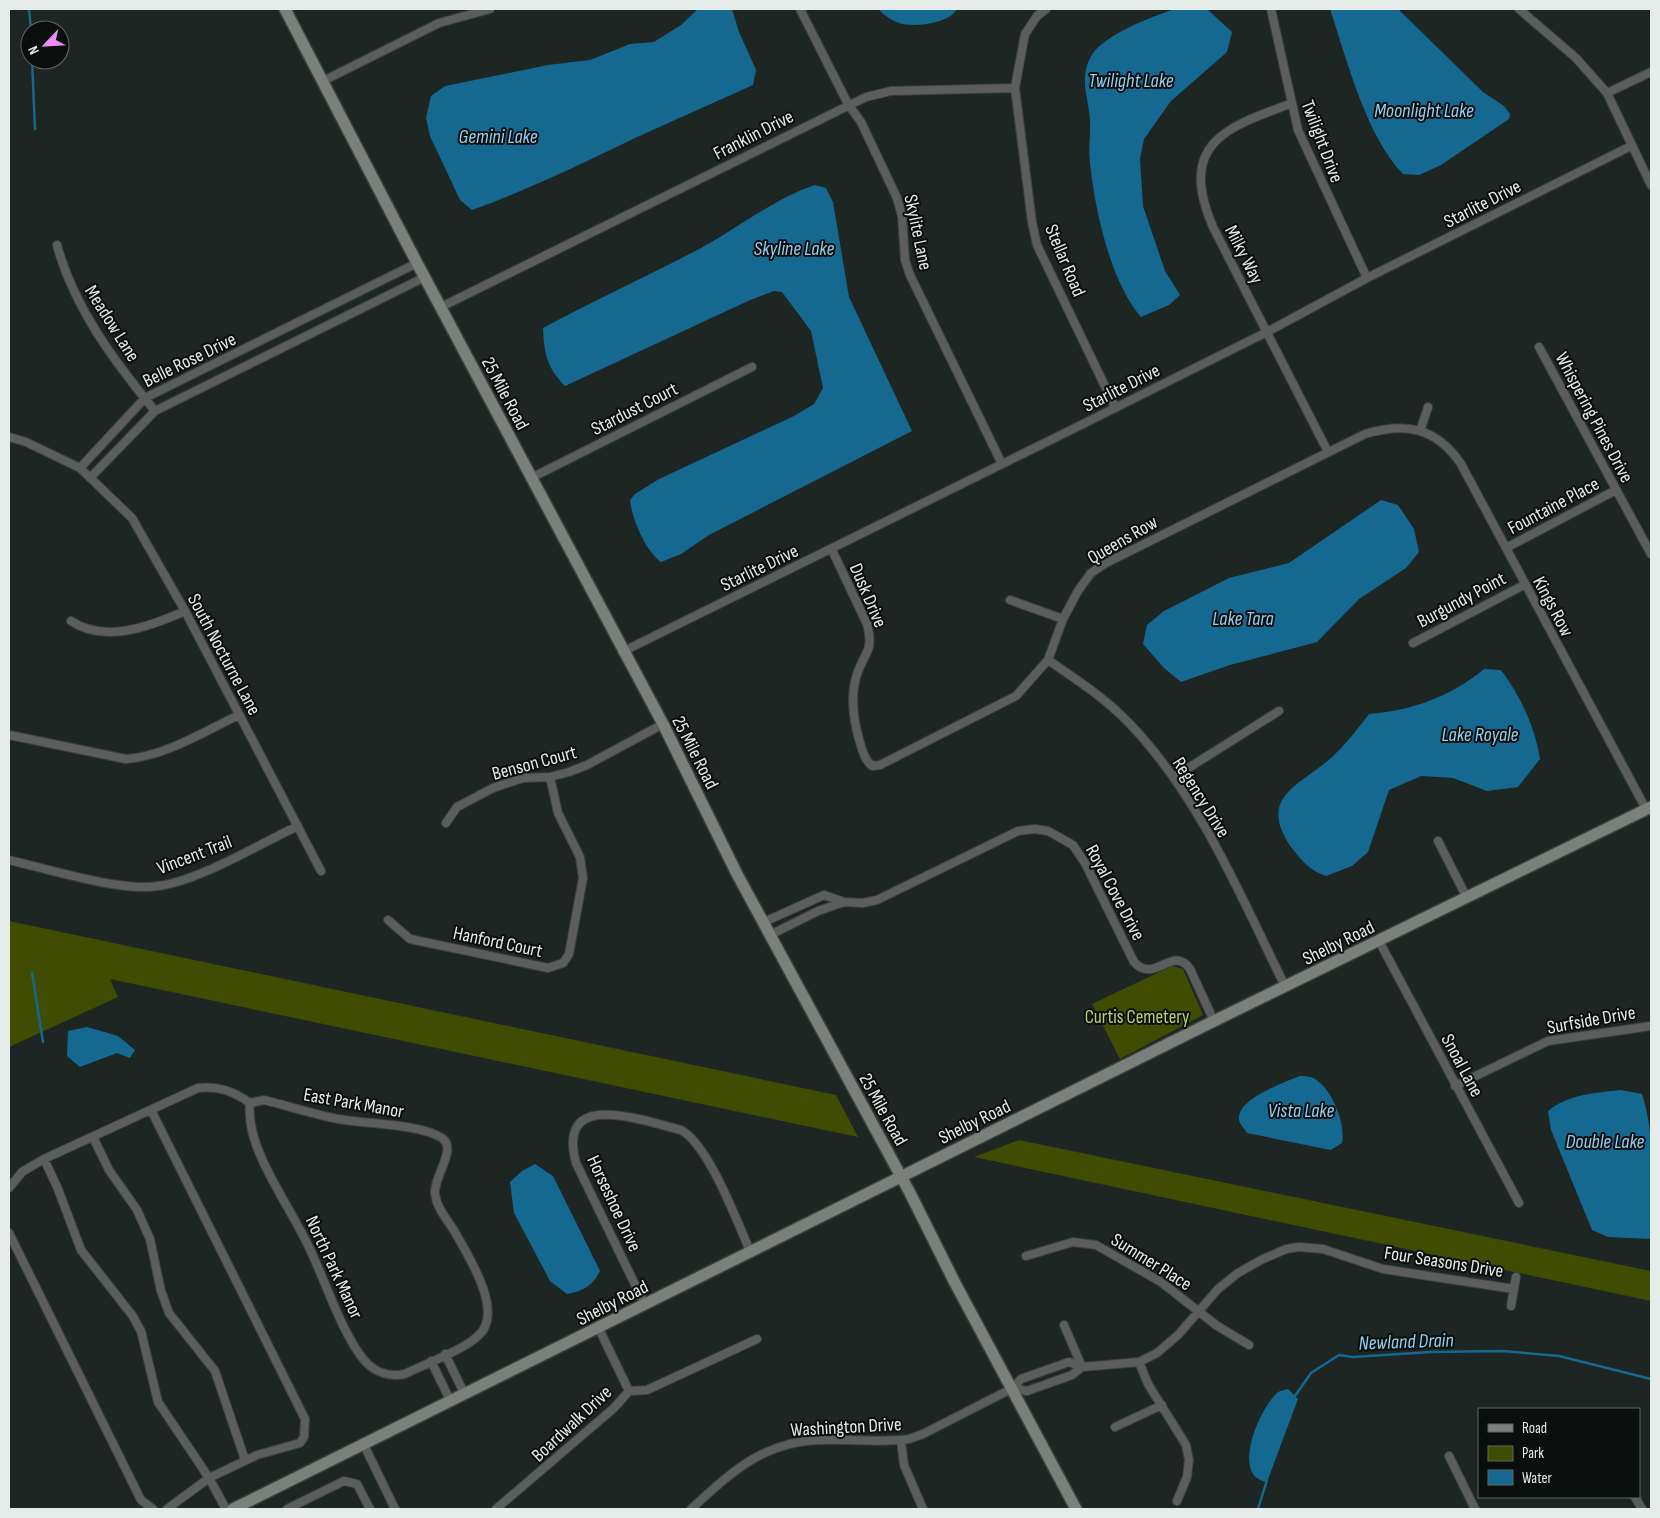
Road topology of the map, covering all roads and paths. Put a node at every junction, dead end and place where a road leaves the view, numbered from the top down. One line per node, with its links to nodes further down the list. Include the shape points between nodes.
1 (285, 9): 8 (street, 25 Mile Road)
2 (490, 9): 8 (street, via 439,23)
3 (800, 9): 11 (street, Skylite Lane)
4 (1046, 9): 9 (street, via 1025,34)
5 (1271, 9): 12 (street, Twilight Drive)
6 (1519, 9): 10 (street, via 1576,58)
7 (1651, 72): 10 (street)
8 (323, 81): 16 (street, 25 Mile Road)
9 (1015, 88): 11 (street, Franklin Drive, via 891,91); 28 (street, Stellar Road, via 1032,222 1038,245)
10 (1607, 93): 13 (street)
11 (848, 104): 21 (street, Franklin Drive); 34 (street, Skylite Lane, via 861,122 897,198 910,275)
12 (1290, 104): 19 (street, Twilight Drive, via 1306,152); 23 (street, Milky Way, via 1228,130 1210,148 1201,174 1206,210)
13 (1632, 146): 14 (street); 19 (street, Starlite Drive)
14 (1651, 184)
15 (57, 245): 27 (street, Meadow Lane, via 71,286 90,320 108,350)
16 (417, 264): 17 (street, 25 Mile Road); 18 (street, Belle Rose Drive)
17 (424, 277): 20 (street, Belle Rose Drive); 21 (street, 25 Mile Road)
18 (388, 278): 20 (street); 22 (street, Belle Rose Drive)
19 (1367, 278): 23 (street, Starlite Drive)
20 (394, 291): 24 (street, Belle Rose Drive)
21 (441, 308): 37 (street, 25 Mile Road)
22 (279, 332): 24 (street); 27 (street, Belle Rose Drive)
23 (1267, 332): 28 (street, Starlite Drive); 33 (street, Milky Way)
24 (286, 344): 30 (street, Belle Rose Drive)
25 (1539, 347): 38 (street, Whispering Pines Drive)
26 (752, 366): 37 (street, Stardust Court)
27 (145, 398): 30 (street, Meadow Lane); 35 (street, Belle Rose Drive)
28 (1115, 406): 34 (street, Starlite Drive)
29 (1428, 408): 31 (street)
30 (155, 411): 36 (street, Belle Rose Drive)
31 (1420, 431): 33 (street, Queens Row, via 1403,427 1385,428); 39 (street, Kings Row, via 1440,441 1456,456)
32 (9, 437): 35 (street, South Nocturne Lane)
33 (1328, 452): 45 (street, Queens Row, via 1106,563 1091,573)
34 (1002, 464): 40 (street, Starlite Drive)
35 (80, 468): 36 (street, South Nocturne Lane)
36 (90, 478): 44 (street, South Nocturne Lane, via 132,518)
37 (531, 478): 48 (street, 25 Mile Road)
38 (1616, 490): 39 (street, Fountaine Place); 41 (street, Whispering Pines Drive)
39 (1506, 548): 42 (street, Kings Row)
40 (832, 550): 48 (street, Starlite Drive); 54 (street, Dusk Drive, via 870,634 868,654 858,672 853,705 863,754)
41 (1651, 554)
42 (1524, 585): 47 (street, Burgundy Point); 57 (street, Kings Row)
43 (1010, 600): 45 (street)
44 (185, 611): 46 (street, via 152,624 123,630 93,631); 51 (street, South Nocturne Lane)
45 (1063, 619): 49 (street, Queens Row)
46 (71, 621)
47 (1413, 643)
48 (622, 652): 52 (street, 25 Mile Road)
49 (1048, 660): 54 (street, Queens Row, via 1028,685 1001,705 880,765); 56 (street, Regency Drive, via 1110,705)
50 (1279, 712): 56 (street)
51 (239, 715): 53 (street, via 144,758 126,759); 59 (street, South Nocturne Lane)
52 (663, 724): 55 (street, Benson Court, via 587,765); 66 (street, 25 Mile Road)
53 (9, 735)
54 (872, 766)
55 (550, 777): 58 (street, Benson Court, via 524,778 493,788 457,807); 65 (street, Hanford Court, via 558,814 582,867 569,954 563,964 548,968 410,938)
56 (1174, 777): 69 (street, Regency Drive, via 1200,819)
57 (1649, 808): 63 (street, Shelby Road)
58 (446, 823)
59 (298, 826): 61 (street, Vincent Trail, via 204,871 157,887 127,886); 62 (street, South Nocturne Lane)
60 (1438, 841): 63 (street)
61 (9, 860)
62 (321, 871)
63 (1467, 898): 68 (street, Shelby Road)
64 (844, 902): 66 (street, Royal Cove Drive, via 824,895); 67 (street, Royal Cove Drive); 70 (street, Royal Cove Drive, via 877,900 1013,833 1048,831 1066,840 1081,855 1138,967 1151,970 1174,960 1184,963)
65 (388, 920)
66 (764, 922): 67 (street, 25 Mile Road)
67 (770, 935): 78 (street, 25 Mile Road)
68 (1379, 941): 69 (street, Shelby Road); 72 (street, Snoal Lane)
69 (1284, 986): 70 (street, Shelby Road)
70 (1214, 1021): 78 (street, Shelby Road)
71 (1651, 1026): 72 (street, Surfside Drive, via 1548,1042)
72 (1455, 1086): 80 (street, Snoal Lane)
73 (250, 1104): 74 (street, via 228,1090 209,1087 198,1088); 76 (street, East Park Manor, via 264,1100 337,1119 409,1128 443,1138); 94 (street, North Park Manor, via 249,1116 262,1159 364,1360 376,1371 394,1376)
74 (151, 1110): 75 (street); 106 (street, via 305,1419 304,1437 300,1443)
75 (93, 1136): 77 (street); 106 (street, via 108,1170 136,1210 150,1239 161,1291 170,1312 215,1371)
76 (448, 1146): 93 (street, North Park Manor, via 435,1193 439,1208 469,1256 481,1284 488,1319 478,1336)
77 (44, 1159): 79 (street, via 22,1172); 107 (street, via 81,1250 141,1331 158,1402)
78 (901, 1177): 82 (street, Shelby Road); 97 (street, 25 Mile Road)
79 (9, 1188)
80 (1519, 1203)
81 (9, 1233): 110 (street, via 141,1500)
82 (752, 1253): 86 (street, Shelby Road); 86 (street, Horseshoe Drive, via 707,1160 689,1134 605,1114 583,1118 574,1129 576,1163)
83 (1026, 1256): 88 (street, Summer Place, via 1073,1242 1096,1245 1161,1282)
84 (1516, 1277): 85 (street, Four Seasons Drive)
85 (1514, 1289): 87 (street, Four Seasons Drive); 88 (street, Four Seasons Drive, via 1383,1270 1324,1249 1299,1247 1286,1249 1238,1273)
86 (645, 1305): 90 (street, Shelby Road)
87 (1511, 1306)
88 (1198, 1311): 92 (street, Summer Place); 95 (street, Four Seasons Drive, via 1168,1345)
89 (1064, 1325): 96 (street)
90 (599, 1329): 98 (street); 99 (street, Shelby Road)
91 (757, 1339): 98 (street, Boardwalk Drive, via 647,1390)
92 (1249, 1345)
93 (445, 1354): 94 (street, North Park Manor); 99 (street)
94 (431, 1361): 100 (street)
95 (1139, 1362): 96 (street, Four Seasons Drive); 101 (street)
96 (1082, 1367): 97 (street, Four Seasons Drive, via 1072,1375 1028,1391); 97 (street, Four Seasons Drive, via 1068,1362 1044,1369 1021,1379)
97 (1013, 1388): 103 (street, Washington Drive, via 923,1434); 120 (street, 25 Mile Road)
98 (628, 1391): 117 (street, Boardwalk Drive, via 614,1408)
99 (465, 1395): 100 (street, Shelby Road)
100 (452, 1402): 104 (street, Shelby Road)
101 (1162, 1405): 102 (street); 109 (street, via 1186,1444 1189,1460 1187,1477)
102 (1115, 1426)
103 (901, 1440): 118 (street, Washington Drive, via 809,1440 781,1446 740,1466); 119 (street, via 904,1465)
104 (364, 1445): 113 (street, Shelby Road); 116 (street)
105 (1449, 1456): 121 (street)
106 (245, 1460): 107 (street)
107 (209, 1478): 111 (street); 112 (street)
108 (1636, 1498): 122 (street)
109 (1177, 1501)
110 (153, 1509)
111 (167, 1509)
112 (226, 1509)
113 (233, 1509)
114 (287, 1509): 115 (street, via 344,1481 357,1484)
115 (370, 1509)
116 (395, 1509)
117 (496, 1509)
118 (691, 1509)
119 (922, 1509)
120 (1076, 1509)
121 (1475, 1509)
122 (1642, 1509)

